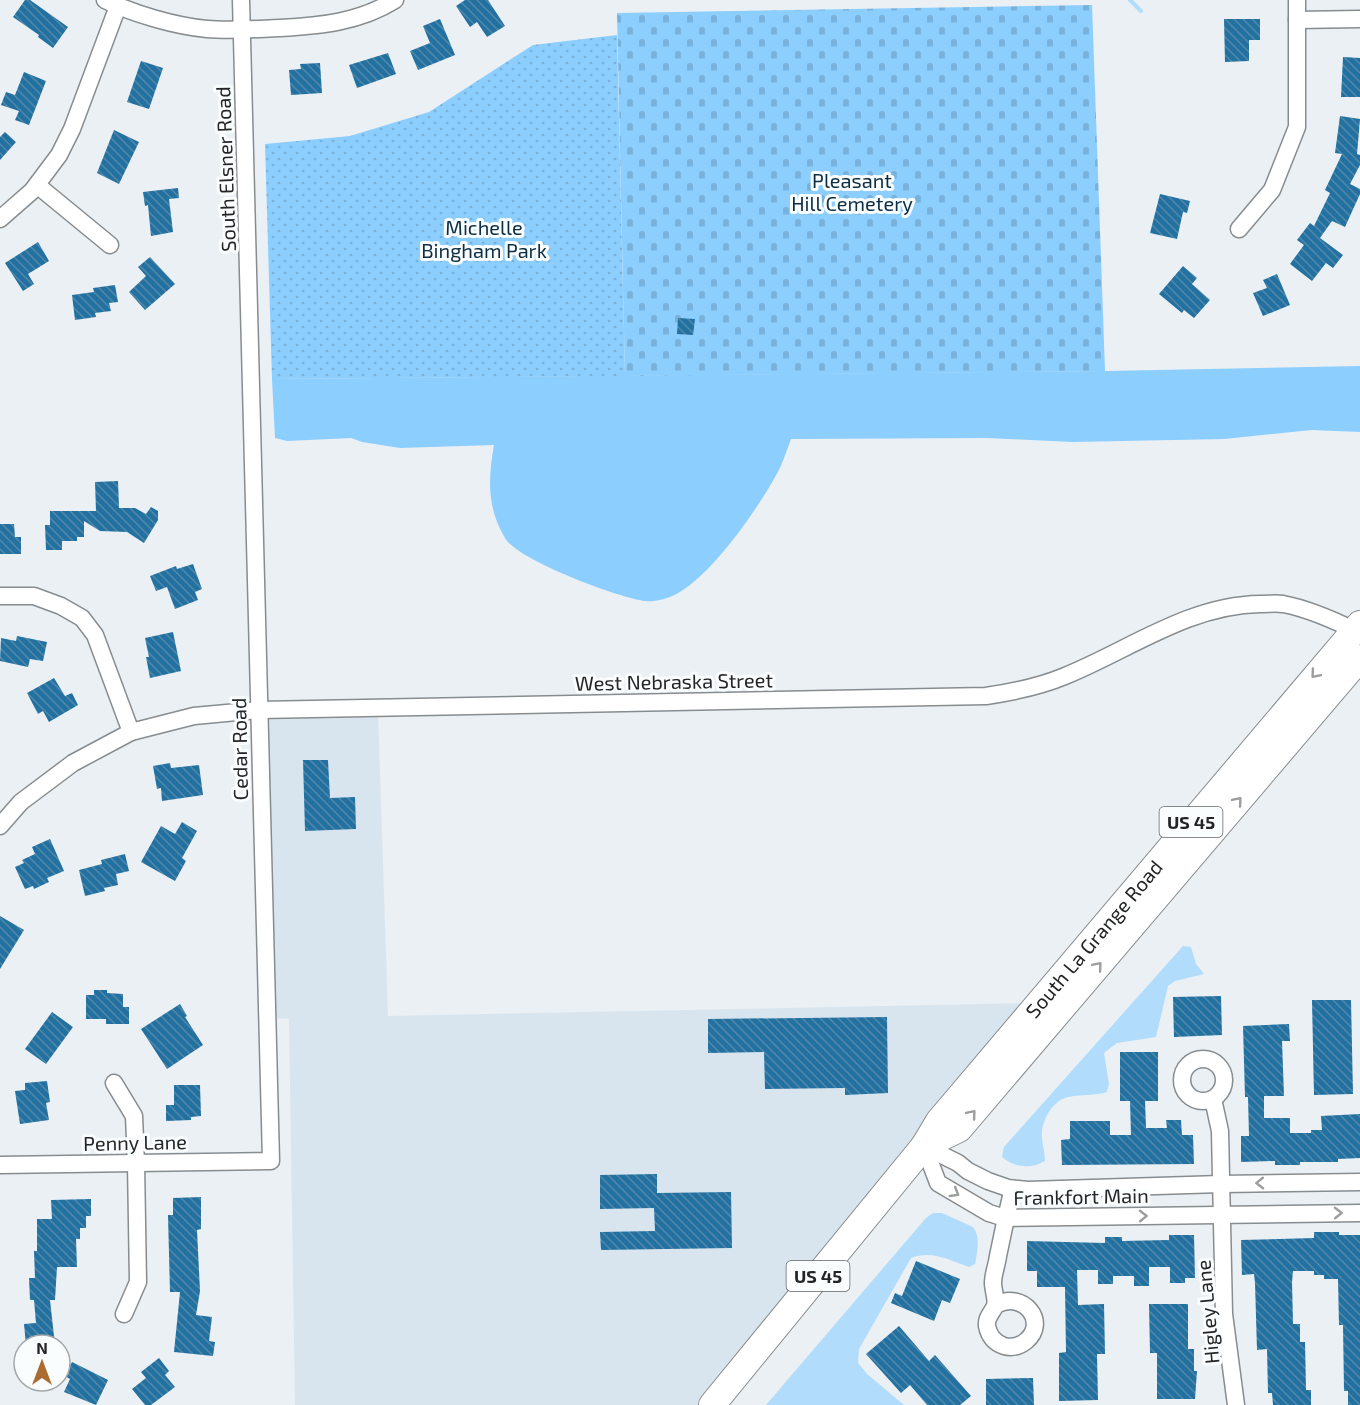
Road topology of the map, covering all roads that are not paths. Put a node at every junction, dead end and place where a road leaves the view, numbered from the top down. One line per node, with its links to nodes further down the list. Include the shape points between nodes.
1 (241, 0): 7 (street, South Elsner Road)
2 (395, 0): 7 (street, via 344,22)
3 (1297, 0): 6 (street)
4 (112, 3): 7 (street, via 204,29); 8 (street, via 72,129)
5 (1360, 18): 6 (street)
6 (1298, 20): 10 (street, via 1298,127 1272,190)
7 (242, 30): 12 (street, South Elsner Road)
8 (37, 185): 9 (street); 11 (street)
9 (0, 219)
10 (1239, 229)
11 (110, 245)
12 (251, 336): 16 (street, Cedar Road)
13 (0, 597): 17 (street, via 34,596 82,618 95,635)
14 (1358, 629): 16 (street, West Nebraska Street, via 1282,604 1240,604 1162,629 1066,676 986,696); 21 (main road, South La Grange Road / US 45, one-way to 21, via 939,1120)
15 (1360, 658): 21 (main road, South La Grange Road / US 45, one-way to 15, via 960,1129)
16 (259, 710): 17 (street, West Nebraska Street, via 194,716); 22 (street, Cedar Road)
17 (130, 732): 18 (street, West Nebraska Street, via 73,763 21,802)
18 (0, 826)
19 (114, 1083): 23 (street, via 134,1116)
20 (1213, 1099): 26 (street, Higley Lane, via 1220,1131)
21 (924, 1146): 27 (street, Frankfort Main, via 988,1181); 30 (street, Frankfort Main, one-way to 30, via 938,1183); 33 (main road, South La Grange Road / US 45)
22 (271, 1161): 23 (street, Penny Lane)
23 (136, 1163): 24 (street, Penny Lane); 32 (street, via 138,1282)
24 (0, 1166)
25 (1360, 1182): 26 (street, Frankfort Main, one-way to 26)
26 (1221, 1184): 27 (street, Frankfort Main); 29 (street, Higley Lane)
27 (1013, 1189): 30 (street)
28 (1360, 1213): 29 (street, Frankfort Main, one-way to 28)
29 (1221, 1215): 30 (street, Frankfort Main, one-way to 29); 34 (street, Higley Lane, via 1224,1314)
30 (1005, 1218): 31 (street, via 993,1283)
31 (996, 1305)
32 (124, 1314)
33 (712, 1405)
34 (1236, 1405)

